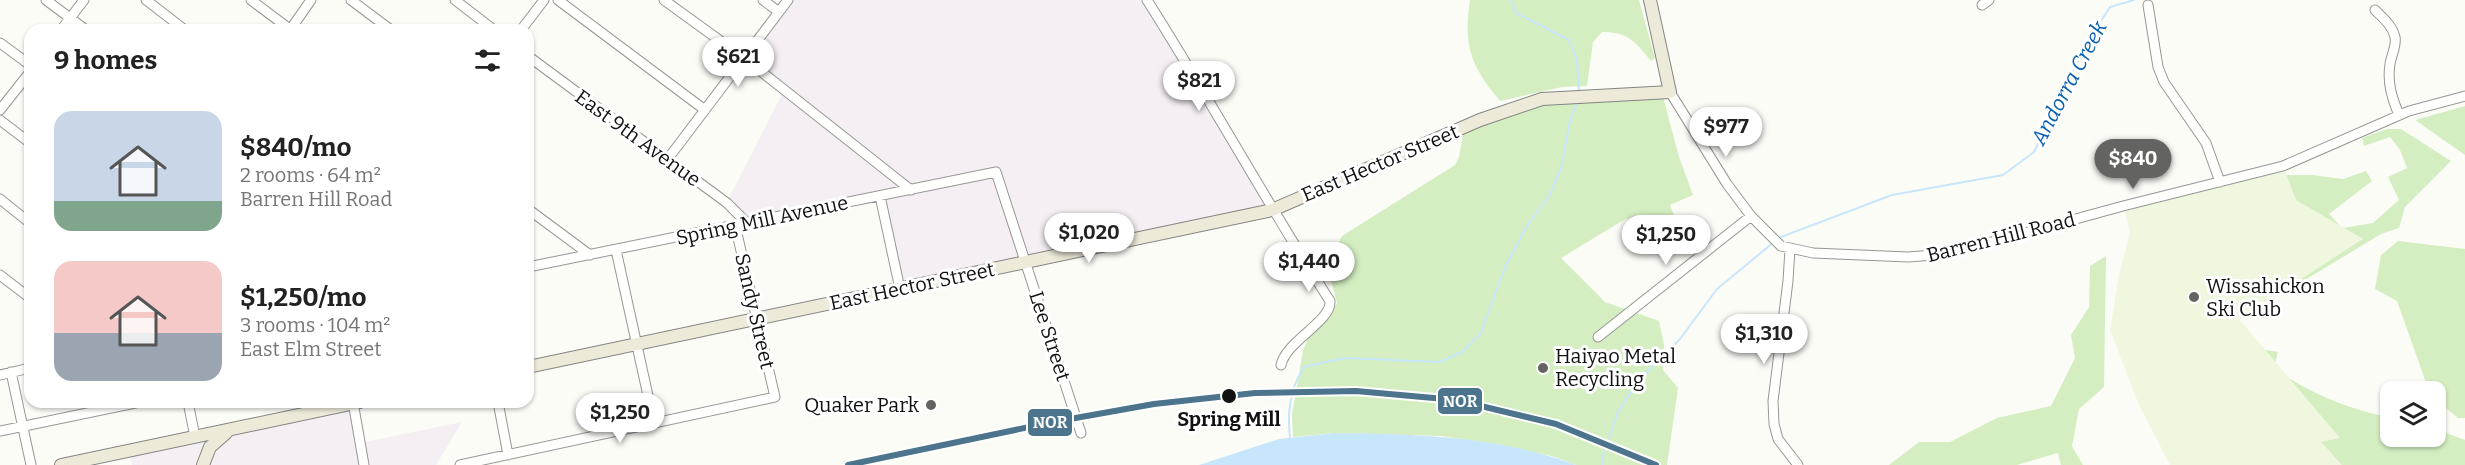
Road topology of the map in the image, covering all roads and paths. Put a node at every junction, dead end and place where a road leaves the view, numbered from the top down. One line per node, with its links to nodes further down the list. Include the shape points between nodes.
1 (46, 0): 18 (street)
2 (84, 0): 18 (street)
3 (146, 0): 21 (street)
4 (251, 0): 22 (street)
5 (311, 0): 23 (street)
6 (351, 0): 24 (street)
7 (454, 0): 25 (street)
8 (543, 0): 26 (street)
9 (558, 0): 35 (street)
10 (664, 0): 28 (street)
11 (763, 0): 17 (street)
12 (788, 0): 17 (street)
13 (1147, 0): 45 (street)
14 (1650, 0): 32 (main road)
15 (2148, 4): 41 (street, via 2164,82 2206,143)
16 (2375, 10): 36 (street, via 2390,24 2396,39 2389,81)
17 (779, 12): 28 (street)
18 (70, 18): 19 (street); 20 (street)
19 (66, 24)
20 (78, 24)
21 (177, 24)
22 (282, 24)
23 (294, 24)
24 (383, 24)
25 (486, 24)
26 (525, 24)
27 (0, 43): 30 (street)
28 (744, 58): 35 (street); 42 (street)
29 (534, 60): 39 (street, East 9th Avenue)
30 (24, 61)
31 (24, 80): 34 (street)
32 (1670, 92): 45 (main road, East Hector Street, via 1563,96 1525,103); 47 (street, Barren Hill Road, via 1726,184)
33 (2465, 96): 36 (street, Barren Hill Road)
34 (0, 110)
35 (705, 110): 39 (street)
36 (2399, 115): 41 (street, Barren Hill Road, via 2290,164)
37 (0, 120): 38 (street)
38 (24, 138)
39 (667, 160): 49 (street, East 9th Avenue, via 727,203)
40 (996, 172): 42 (street, Spring Mill Avenue); 54 (street, Lee Street)
41 (2220, 182): 51 (street, Barren Hill Road, via 1941,255 1875,256)
42 (911, 190): 43 (street, Spring Mill Avenue)
43 (880, 196): 49 (street, Spring Mill Avenue); 57 (street)
44 (0, 199): 48 (street)
45 (1272, 210): 54 (main road, East Hector Street); 62 (street, via 1330,301 1328,311 1292,346)
46 (534, 213): 53 (street)
47 (1751, 216): 51 (street, Barren Hill Road, via 1777,243); 60 (street)
48 (24, 218)
49 (746, 222): 50 (street, Spring Mill Avenue)
50 (735, 225): 52 (street, Spring Mill Avenue); 59 (street, Sandy Street)
51 (1790, 249): 84 (street, via 1773,401 1778,440)
52 (616, 250): 53 (street, Spring Mill Avenue); 61 (street)
53 (590, 255): 55 (street, Spring Mill Avenue)
54 (1025, 262): 57 (main road, East Hector Street); 76 (street, Lee Street)
55 (534, 266)
56 (0, 275): 58 (street)
57 (900, 288): 59 (main road, East Hector Street)
58 (24, 293)
59 (756, 319): 61 (main road, East Hector Street); 72 (street, Sandy Street, via 775,397)
60 (1598, 337)
61 (638, 344): 63 (main road, East Hector Street); 72 (street)
62 (1281, 365)
63 (534, 366)
64 (24, 369): 65 (street)
65 (11, 372): 66 (street); 73 (street)
66 (0, 375)
67 (111, 408): 73 (street)
68 (189, 408): 77 (street)
69 (328, 408): 74 (main road)
70 (356, 408): 82 (street)
71 (499, 408): 78 (street)
72 (654, 423): 78 (street)
73 (23, 426): 75 (street); 80 (street)
74 (246, 426): 77 (main road); 79 (main road, via 219,438)
75 (0, 431)
76 (1081, 433)
77 (195, 437): 79 (main road, via 203,445); 81 (main road)
78 (508, 455): 83 (street)
79 (204, 461)
80 (31, 465)
81 (61, 465)
82 (364, 465)
83 (460, 465)
84 (1798, 465)

